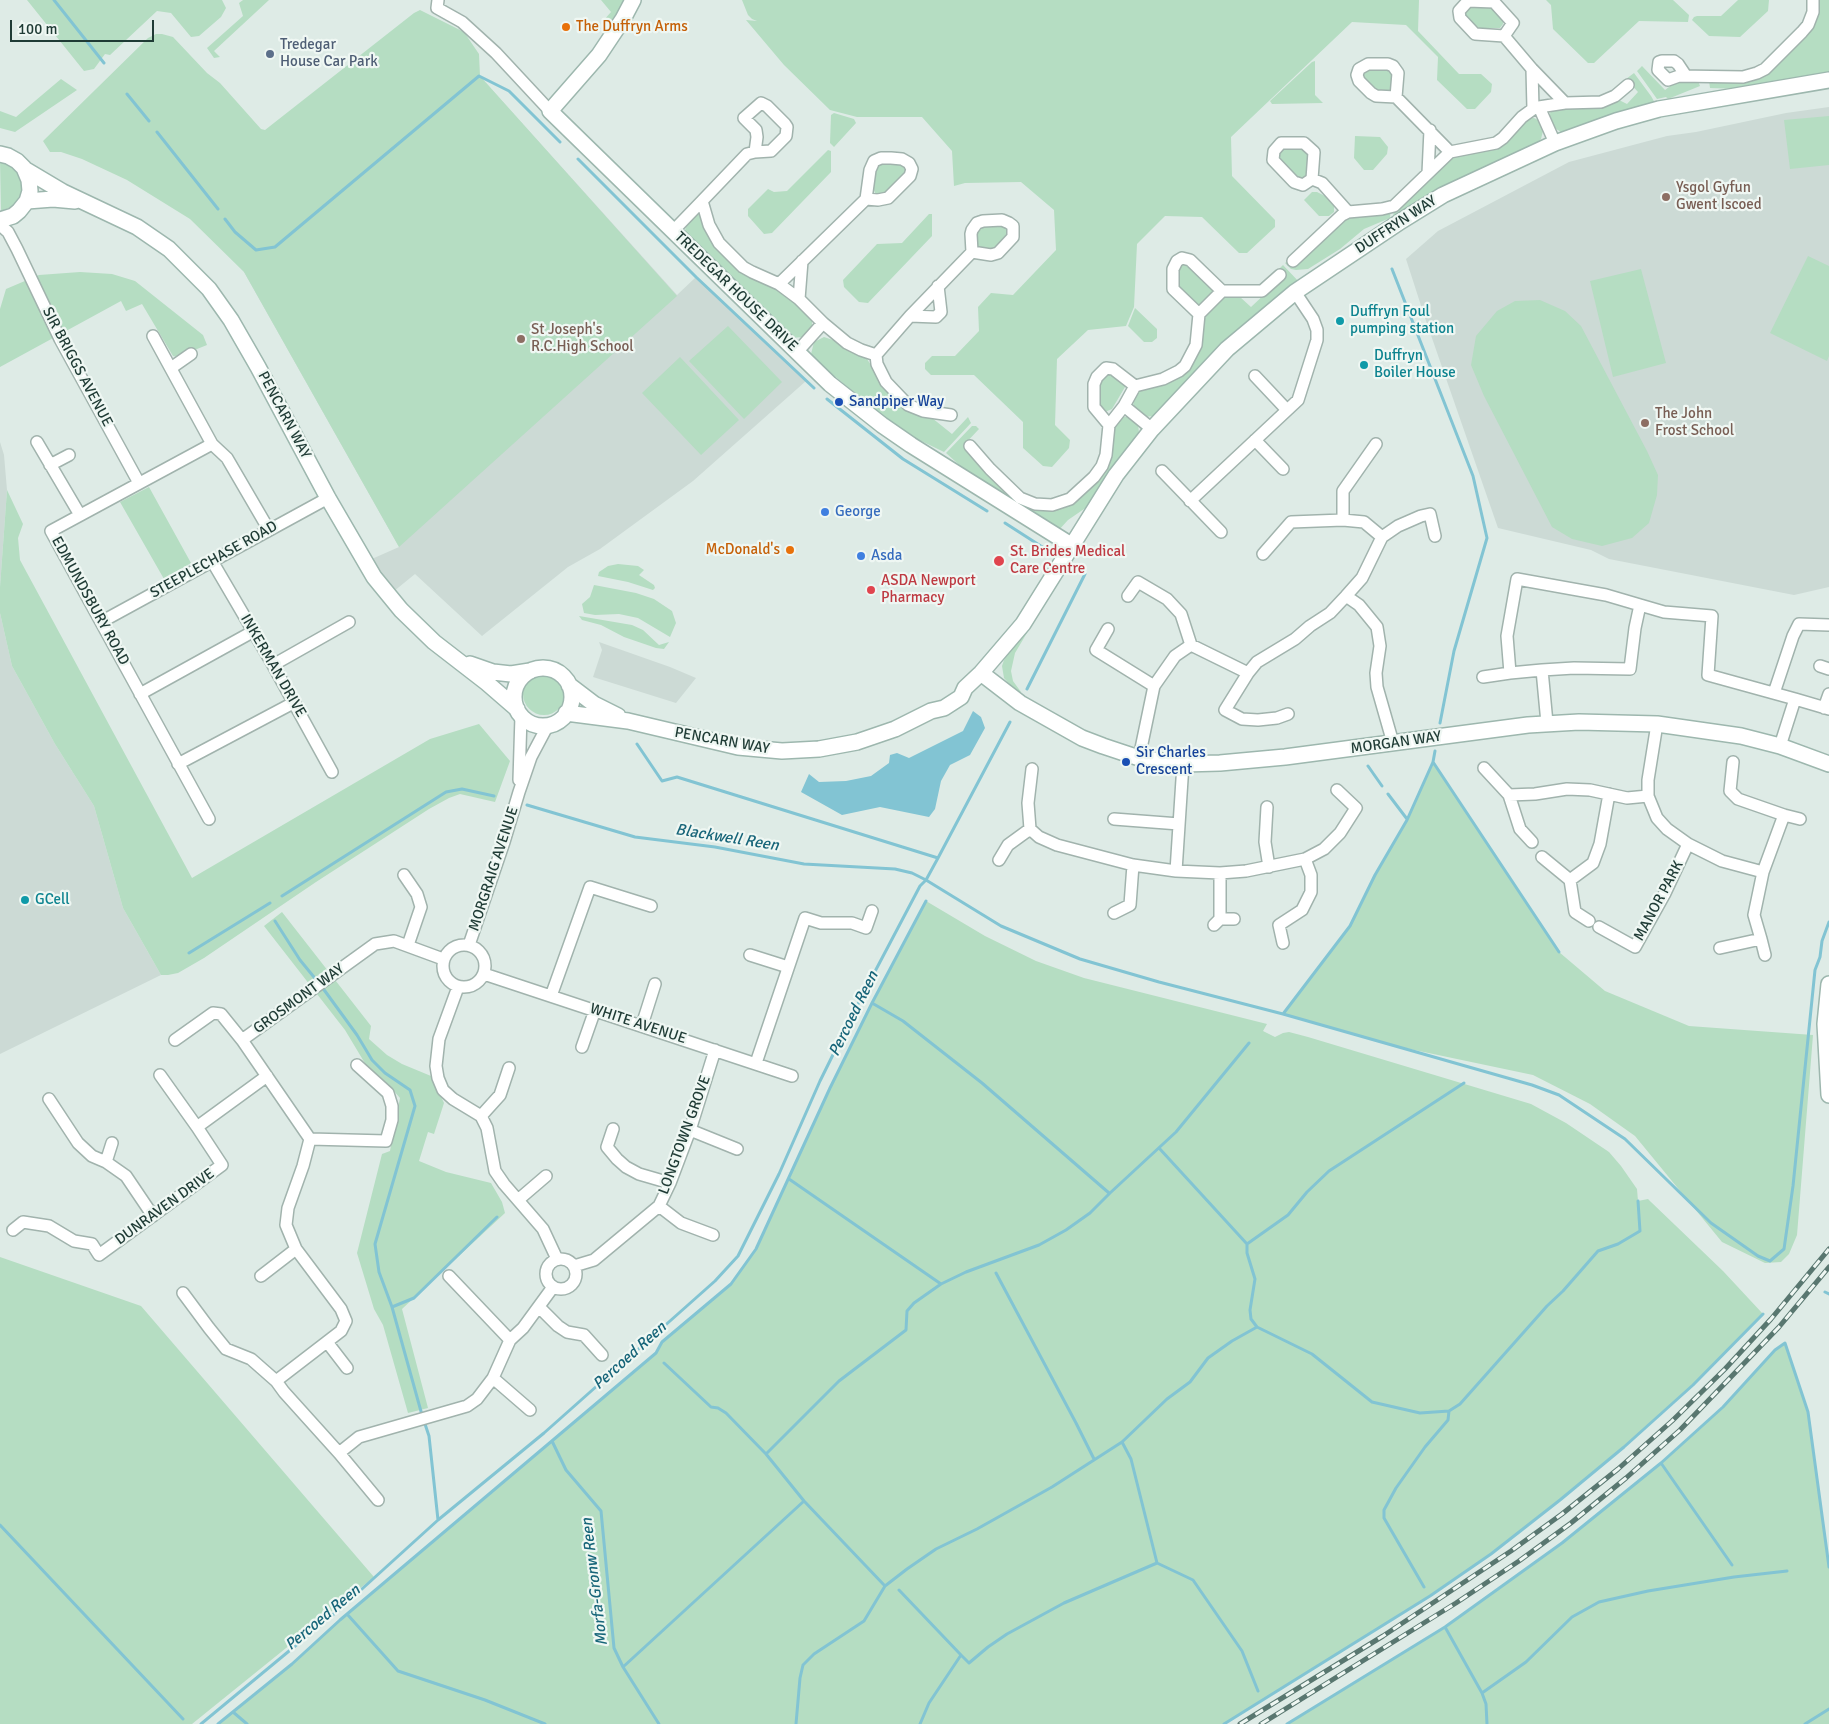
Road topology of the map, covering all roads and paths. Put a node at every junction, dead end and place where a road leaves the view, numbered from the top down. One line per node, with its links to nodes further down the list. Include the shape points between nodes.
1 (438, 0): 12 (street, TREDEGAR HOUSE DRIVE, via 437,8 469,28)
2 (633, 0): 12 (street, via 599,55)
3 (1814, 0): 6 (street, via 1808,25 1765,69 1743,77)
4 (1504, 36): 4 (street, via 1513,23 1494,2 1468,1 1459,11 1460,18 1476,34); 5 (street)
5 (1532, 69): 10 (street); 11 (street)
6 (1686, 76)
7 (1829, 80): 14 (street, DUFFRYN WAY, via 1659,110 1616,121)
8 (1628, 84): 10 (street, via 1616,96 1602,102)
9 (1396, 96): 13 (street)
10 (1565, 103): 11 (street)
11 (1536, 108): 14 (street); 16 (street, via 1496,142)
12 (550, 111): 28 (street, TREDEGAR HOUSE DRIVE)
13 (1430, 130): 16 (street); 19 (street)
14 (1555, 143): 37 (street, DUFFRYN WAY, via 1443,195 1400,220)
15 (755, 152): 15 (street, via 771,151 788,132 785,124 761,103 744,118 756,130); 22 (street, via 744,158)
16 (1450, 152): 19 (street)
17 (0, 154): 18 (street, PENCARN WAY, via 17,161)
18 (26, 170): 23 (street, PENCARN WAY); 24 (street, via 30,190)
19 (1428, 173): 25 (street, via 1394,206)
20 (1312, 179): 25 (street, via 1322,183)
21 (866, 199): 21 (street, via 874,161 891,158 909,163 912,169 910,176 888,198); 31 (street)
22 (702, 201): 28 (street); 34 (street, via 714,235 728,254 752,272)
23 (84, 202): 24 (street, PENCARN WAY, via 53,199); 64 (street, PENCARN WAY, via 137,227 169,249 209,289 258,367)
24 (23, 206): 26 (street, via 13,216); 29 (street, SIR BRIGGS AVENUE, via 15,228)
25 (1348, 212): 32 (street)
26 (0, 220)
27 (0, 225): 29 (street, SIR BRIGGS AVENUE)
28 (673, 231): 43 (street, TREDEGAR HOUSE DRIVE)
29 (17, 249): 63 (street, SIR BRIGGS AVENUE, via 60,339)
30 (972, 252): 35 (street)
31 (802, 261): 34 (street); 38 (street)
32 (1293, 261)
33 (1280, 275): 36 (street, via 1262,291)
34 (779, 284): 38 (street)
35 (938, 286): 40 (street); 40 (street, via 941,312 936,317)
36 (1222, 292): 39 (street); 39 (street, via 1190,260 1182,258 1177,261 1173,269 1173,289)
37 (1295, 292): 50 (street, via 1313,319 1317,340 1298,400); 53 (street, DUFFRYN WAY, via 1227,349)
38 (799, 299): 41 (street)
39 (1199, 314): 48 (street, via 1196,345 1185,366 1163,379)
40 (910, 316): 45 (street)
41 (823, 323): 43 (street); 45 (street, via 847,343)
42 (153, 336): 46 (street)
43 (796, 352): 72 (street, TREDEGAR HOUSE DRIVE, via 882,425)
44 (191, 354): 46 (street)
45 (876, 355): 51 (street, via 886,382 908,405 922,411)
46 (170, 368): 56 (street)
47 (1255, 376): 50 (street)
48 (1135, 386): 49 (street); 52 (street, via 1113,369 1106,368 1097,376 1094,407)
49 (1124, 406): 52 (street); 53 (street)
50 (1287, 410): 54 (street)
51 (951, 415)
52 (1109, 425): 58 (street, via 1108,447 1094,478 1077,494 1052,505 1035,504 1020,498)
53 (1152, 428): 72 (street, DUFFRYN WAY, via 1116,475)
54 (1255, 440): 61 (street); 65 (street)
55 (37, 442): 60 (street)
56 (212, 444): 63 (street, EDMUNDSBURY ROAD); 68 (street, via 227,458)
57 (1376, 444): 67 (street, via 1343,491)
58 (970, 446)
59 (69, 455): 60 (street)
60 (50, 465): 66 (street)
61 (1283, 469)
62 (1162, 471): 65 (street)
63 (140, 483): 66 (street, EDMUNDSBURY ROAD)
64 (328, 498): 68 (street, STEEPLECHASE ROAD); 84 (street, PENCARN WAY, via 369,570 388,596 428,637)
65 (1190, 501): 69 (street)
66 (80, 515): 78 (street, EDMUNDSBURY ROAD, via 51,530)
67 (1343, 520): 71 (street, via 1364,522); 73 (street, via 1291,522)
68 (269, 530): 74 (street, STEEPLECHASE ROAD)
69 (1221, 532)
70 (1436, 536): 71 (street, via 1430,514 1398,526)
71 (1382, 537): 76 (street, via 1362,578)
72 (1071, 545): 89 (street, PENCARN WAY, via 1023,624)
73 (1262, 554)
74 (212, 561): 78 (street, STEEPLECHASE ROAD); 82 (street, INKERMAN DRIVE)
75 (1128, 596): 83 (street, via 1138,582 1167,599 1181,614)
76 (1346, 596): 90 (street, via 1296,639 1257,662); 107 (street, via 1359,605 1377,627 1380,646 1377,687)
77 (1640, 605): 86 (street, via 1630,669); 88 (street, via 1606,595 1517,579 1507,636); 94 (street, via 1664,612 1712,616 1708,675)
78 (101, 622): 95 (street, EDMUNDSBURY ROAD)
79 (349, 622): 85 (street)
80 (1829, 625): 94 (street, via 1799,624)
81 (1108, 629): 93 (street, via 1096,650)
82 (254, 631): 85 (street, INKERMAN DRIVE); 95 (street)
83 (1190, 645): 90 (street); 93 (street, via 1175,656)
84 (455, 657): 87 (street, PENCARN WAY, via 493,672); 100 (street, PENCARN WAY)
85 (273, 665): 98 (street, INKERMAN DRIVE)
86 (1542, 670): 88 (street); 104 (street)
87 (531, 671): 92 (street, via 553,670); 100 (street, via 523,676 514,691)
88 (1510, 673): 91 (street)
89 (981, 674): 103 (street, PENCARN WAY, via 965,688 940,701 931,711 895,729 857,742 819,749 782,752 738,747); 109 (street, MORGAN WAY, via 1057,725)
90 (1248, 674): 102 (street, via 1221,713 1242,719 1266,719)
91 (1483, 677)
92 (569, 685): 101 (street, via 572,699); 103 (street, PENCARN WAY, via 594,704)
93 (1154, 686): 109 (street)
94 (1774, 693): 97 (street)
95 (140, 694): 111 (street, EDMUNDSBURY ROAD)
96 (1829, 694): 99 (street)
97 (1795, 699): 99 (street); 108 (street)
98 (295, 702): 111 (street); 116 (street, INKERMAN DRIVE)
99 (1827, 709)
100 (519, 712): 106 (street, via 529,722); 118 (street, MORGRAIG AVENUE)
101 (566, 713): 103 (street, PENCARN WAY); 106 (street)
102 (1288, 714)
103 (628, 720)
104 (1546, 723): 105 (street, MORGAN WAY); 107 (street, MORGAN WAY)
105 (1657, 724): 108 (street, MORGAN WAY, via 1741,736); 121 (street, MANOR PARK)
106 (548, 725): 118 (street, MORGRAIG AVENUE)
107 (1392, 743): 112 (street, MORGAN WAY, via 1261,760)
108 (1780, 746): 113 (street, MORGAN WAY)
109 (1139, 758): 112 (street, MORGAN WAY)
110 (1733, 762): 123 (street, via 1730,791 1738,799)
111 (178, 764): 124 (street, EDMUNDSBURY ROAD)
112 (1183, 764): 127 (street)
113 (1829, 764)
114 (1484, 768): 120 (street)
115 (1032, 770): 128 (street, via 1028,803)
116 (332, 772)
117 (1338, 790): 132 (street, via 1356,808 1340,833)
118 (519, 792): 148 (street, MORGRAIG AVENUE)
119 (1608, 794): 120 (street, via 1567,789); 121 (street, via 1627,798); 140 (street, via 1594,863)
120 (1510, 795): 129 (street, via 1520,829)
121 (1648, 796): 130 (street, MANOR PARK, via 1662,824)
122 (1267, 807): 135 (street, via 1265,849)
123 (1784, 815): 126 (street); 137 (street)
124 (209, 819)
125 (1114, 819): 127 (street)
126 (1800, 819)
127 (1179, 824): 136 (street)
128 (1030, 829): 133 (street, via 1008,845); 134 (street, via 1057,845)
129 (1532, 842)
130 (1688, 844): 137 (street, MANOR PARK, via 1722,861); 140 (street, MANOR PARK, via 1635,947 1575,912)
131 (1542, 857): 140 (street)
132 (1305, 859): 135 (street); 146 (street, via 1311,875 1311,892 1302,910 1279,925)
133 (999, 860)
134 (1133, 865): 136 (street); 143 (street, via 1130,905)
135 (1269, 867): 138 (street)
136 (1176, 871): 138 (street)
137 (1763, 872): 145 (street, via 1754,915)
138 (1220, 873): 144 (street, via 1217,922)
139 (404, 875): 147 (street, via 418,894 421,908)
140 (1570, 880)
141 (651, 906): 158 (street, via 590,887)
142 (872, 911): 153 (street, via 866,928 852,923 821,923 805,918)
143 (1114, 913)
144 (1234, 919)
145 (1761, 940): 149 (street); 151 (street)
146 (1283, 943)
147 (408, 945): 152 (street, GROSMONT WAY); 162 (street, GROSMONT WAY, via 394,941 375,944)
148 (469, 945): 152 (street, MORGRAIG AVENUE, via 452,948); 154 (street, MORGRAIG AVENUE, via 478,950 485,960)
149 (1720, 948)
150 (750, 955): 153 (street)
151 (1765, 955)
152 (443, 959): 157 (street, via 443,974 447,981)
153 (788, 967): 165 (street)
154 (484, 974): 157 (street, via 472,987); 158 (street, WHITE AVENUE)
155 (655, 984): 160 (street)
156 (1829, 984): 171 (street, via 1825,1024)
157 (458, 987): 173 (street, via 439,1039 438,1078 443,1090 453,1099)
158 (551, 996): 159 (street, WHITE AVENUE)
159 (595, 1010): 160 (street, WHITE AVENUE); 163 (street)
160 (642, 1025): 164 (street, WHITE AVENUE)
161 (175, 1040): 162 (street, via 213,1013 221,1014)
162 (242, 1040): 169 (street, GROSMONT WAY)
163 (582, 1047)
164 (715, 1050): 165 (street, WHITE AVENUE); 176 (street, LONGTOWN GROVE)
165 (756, 1063): 170 (street, WHITE AVENUE)
166 (357, 1065): 177 (street, via 388,1093 392,1113 386,1141)
167 (509, 1068): 173 (street, via 500,1095)
168 (160, 1075): 174 (street)
169 (267, 1076): 174 (street); 177 (street, GROSMONT WAY)
170 (792, 1076)
171 (1829, 1094)
172 (49, 1100): 180 (street, via 78,1142 92,1156)
173 (481, 1116): 183 (street, via 487,1128 496,1171)
174 (197, 1126): 185 (street, DUNRAVEN DRIVE, via 222,1165)
175 (613, 1129): 182 (street, via 607,1148 616,1159 639,1174)
176 (690, 1130): 179 (street); 182 (street, LONGTOWN GROVE)
177 (310, 1139): 188 (street, via 288,1208 286,1225)
178 (112, 1143): 180 (street)
179 (737, 1149)
180 (106, 1162): 185 (street, via 126,1176)
181 (546, 1176): 183 (street)
182 (670, 1183): 184 (street, LONGTOWN GROVE)
183 (518, 1200): 189 (street, via 543,1229)
184 (659, 1206): 187 (street, via 681,1223); 190 (street, LONGTOWN GROVE, via 594,1260)
185 (153, 1216): 186 (street, DUNRAVEN DRIVE, via 100,1255 92,1244 74,1241 49,1226 23,1222)
186 (13, 1230)
187 (712, 1235)
188 (296, 1249): 191 (street); 197 (street, via 341,1309 346,1321 341,1331)
189 (556, 1259): 190 (street, via 565,1259); 193 (street, via 545,1272)
190 (574, 1266): 193 (street, via 573,1283 562,1289)
191 (261, 1276)
192 (449, 1276): 196 (street)
193 (553, 1287): 195 (street)
194 (182, 1293): 201 (street, via 226,1349 251,1359)
195 (539, 1307): 196 (street); 198 (street, via 567,1332 584,1335)
196 (510, 1340): 200 (street)
197 (327, 1342): 199 (street); 201 (street)
198 (602, 1355)
199 (348, 1368)
200 (493, 1378): 202 (street); 203 (street, via 467,1406 359,1437)
201 (276, 1381): 203 (street)
202 (530, 1410)
203 (339, 1453): 204 (street)
204 (378, 1500)

